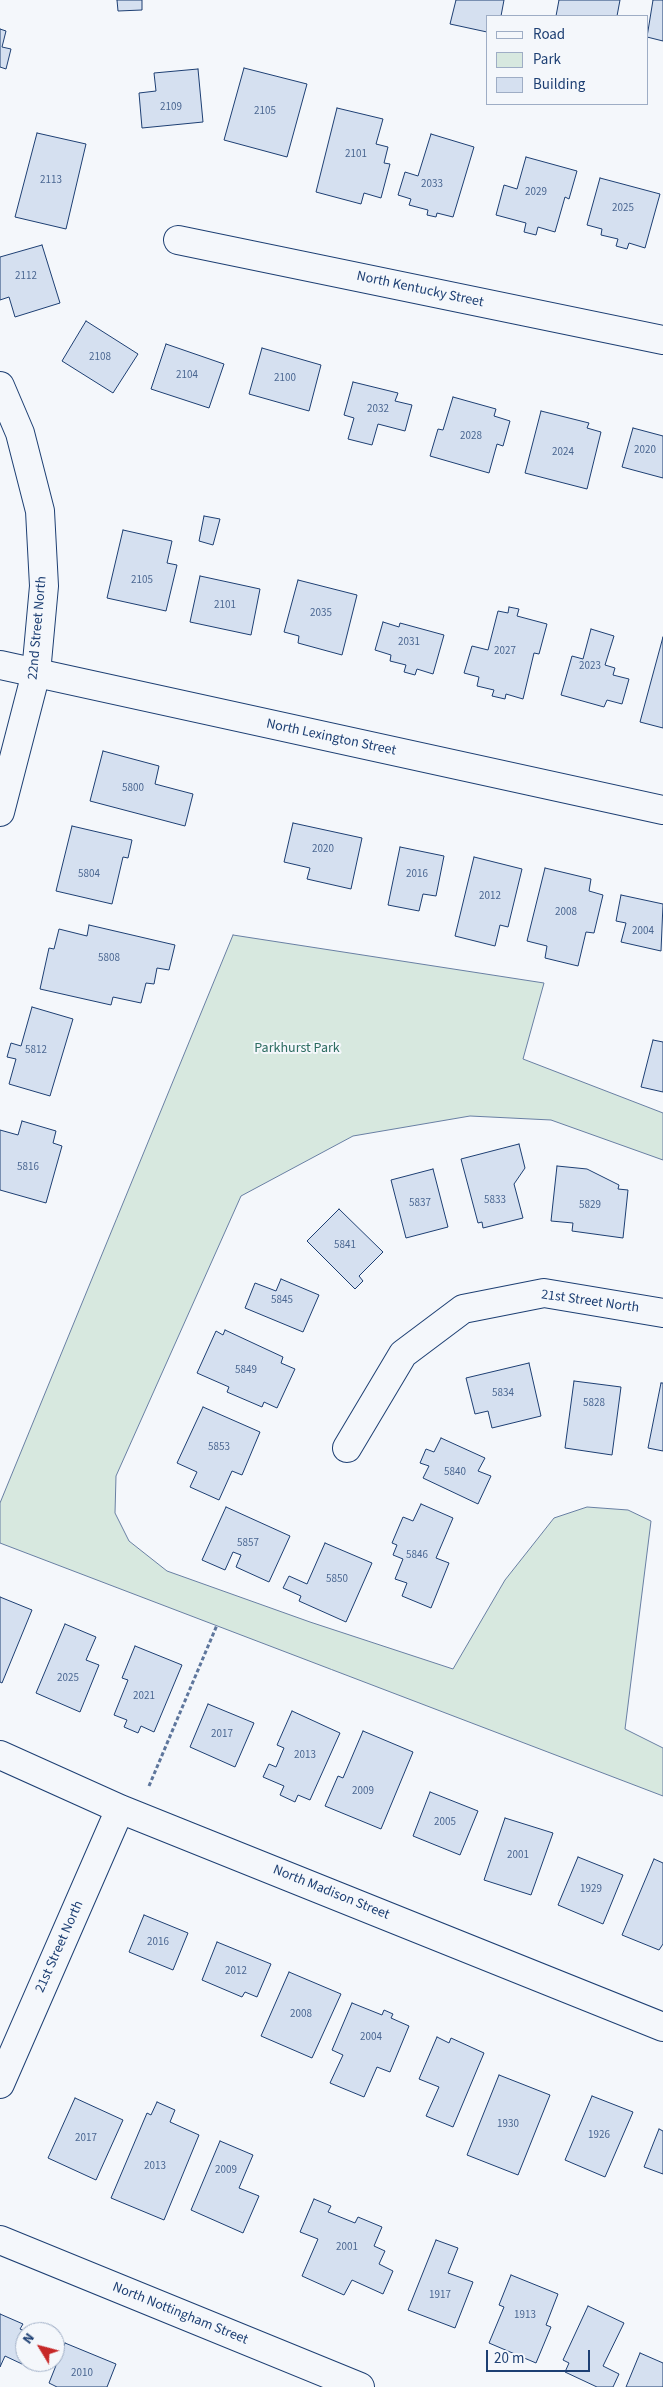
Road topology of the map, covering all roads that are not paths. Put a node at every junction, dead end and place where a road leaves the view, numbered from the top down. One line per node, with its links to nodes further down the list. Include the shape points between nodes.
1 (178, 240): 2 (street, North Kentucky Street)
2 (663, 340)
3 (0, 386): 5 (street, 22nd Street North, via 20,433 40,511 44,586)
4 (0, 665): 5 (street, North Lexington Street)
5 (36, 673): 6 (street, North Lexington Street); 7 (street, 22nd Street North)
6 (663, 810)
7 (0, 812)
8 (663, 1313): 9 (street, 21st Street North, via 544,1293 463,1309 403,1354)
9 (347, 1448)
10 (0, 1756): 11 (street, North Madison Street)
11 (128, 1812): 12 (street, North Madison Street); 13 (street, 21st Street North)
12 (663, 2027)
13 (0, 2084)
14 (0, 2240): 15 (street, North Nottingham Street)
15 (354, 2386)

